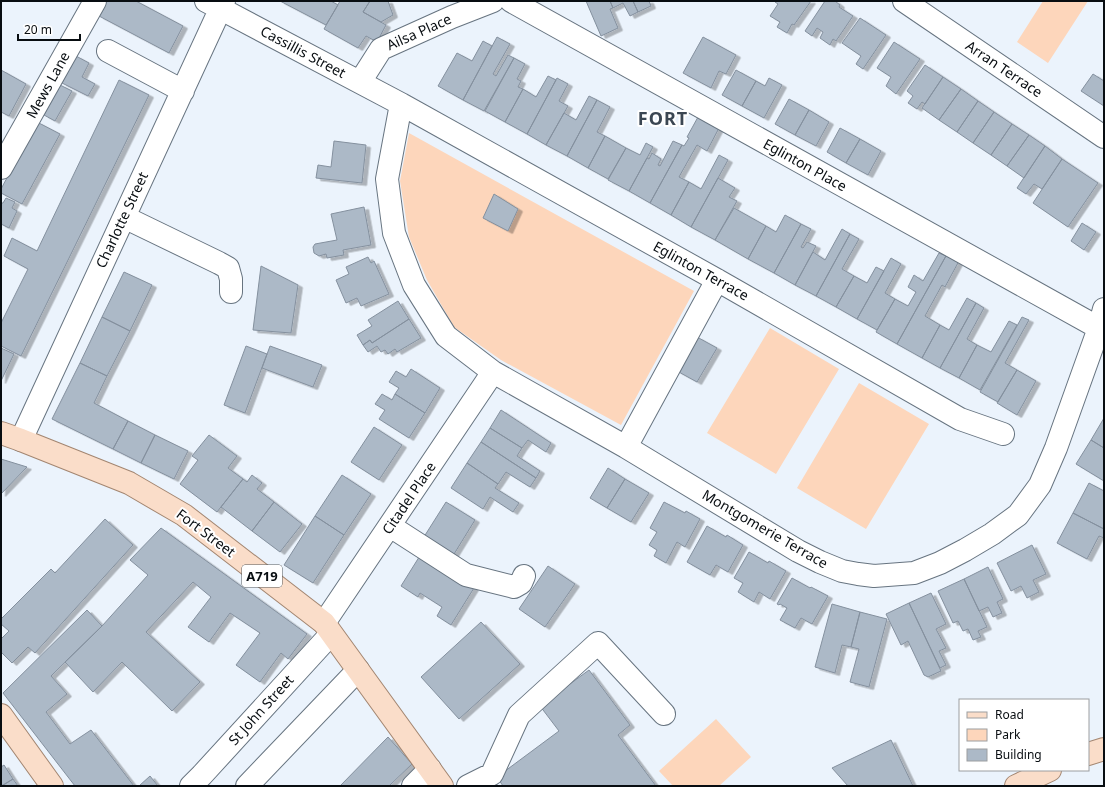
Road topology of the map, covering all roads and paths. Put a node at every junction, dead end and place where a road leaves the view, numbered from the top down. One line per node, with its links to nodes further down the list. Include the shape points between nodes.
1 (95, 1): 11 (street, Mews Lane)
2 (493, 1): 7 (street, Ailsa Place, via 380,49)
3 (511, 1): 15 (street, Eglinton Place)
4 (904, 1): 10 (street, Arran Terrace)
5 (217, 4): 7 (street, Cassillis Street); 8 (street, Charlotte Street)
6 (108, 51): 8 (street)
7 (360, 82): 9 (street, Cassillis Street)
8 (183, 91): 12 (street, Charlotte Street)
9 (401, 104): 13 (street, Eglinton Terrace); 16 (street, Montgomerie Terrace, via 387,179 394,233 414,285 446,336)
10 (1104, 136)
11 (1, 168)
12 (124, 217): 14 (street, via 228,268); 18 (street, Charlotte Street)
13 (717, 280): 17 (street, Eglinton Terrace, via 960,419); 19 (street)
14 (231, 292)
15 (1102, 319): 19 (street, Montgomerie Terrace, via 1056,448 1040,485 1018,515 965,550 914,573 874,576 842,571 825,564 798,551)
16 (493, 372): 19 (street, Montgomerie Terrace); 20 (street, Citadel Place)
17 (1003, 434)
18 (11, 437): 22 (main road, Fort Street / A719, via 130,483 184,515)
19 (626, 447)
20 (390, 526): 21 (street, via 466,575 514,587 521,583); 22 (street, Citadel Place)
21 (524, 576)
22 (328, 629): 23 (main road, Fort Street / A719); 31 (street, St John Street)
23 (358, 670): 29 (main road, Fort Street / A719); 32 (street)
24 (664, 714): 34 (street, via 598,643 519,715 492,774)
25 (1, 715): 30 (main road)
26 (1104, 749): 27 (main road)
27 (1089, 754)
28 (1048, 771): 35 (main road)
29 (436, 778): 33 (street)
30 (52, 786)
31 (191, 786)
32 (247, 786)
33 (413, 786)
34 (468, 786)
35 (1016, 786)

